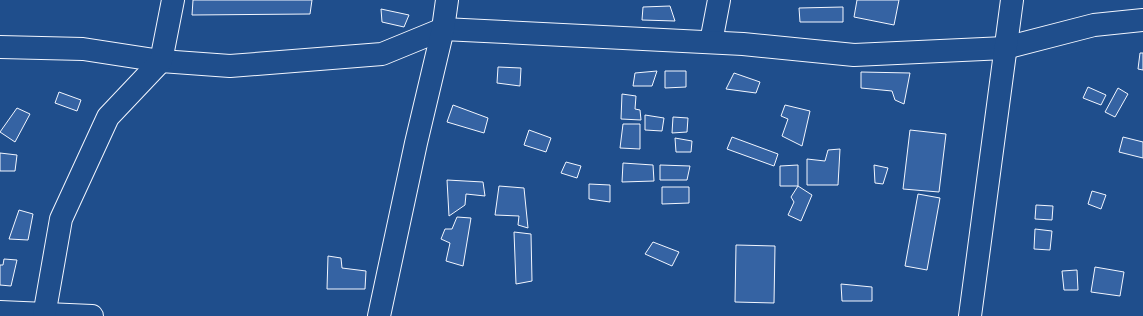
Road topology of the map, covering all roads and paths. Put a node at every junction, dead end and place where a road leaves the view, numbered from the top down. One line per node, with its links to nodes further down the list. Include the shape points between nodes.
1 (174, 0): 10 (street)
2 (447, 0): 6 (street)
3 (719, 0): 7 (street)
4 (1012, 0): 9 (street)
5 (1143, 20): 9 (street, via 1094,25)
6 (443, 29): 7 (street); 10 (street, via 382,54 230,66); 14 (street)
7 (711, 42): 9 (street, via 854,55)
8 (0, 47): 10 (street, via 83,49)
9 (1005, 48): 15 (street)
10 (161, 60): 12 (street, via 108,116 61,219)
11 (0, 312): 12 (street)
12 (44, 315): 13 (street)
13 (92, 316)
14 (379, 316)
15 (970, 316)

